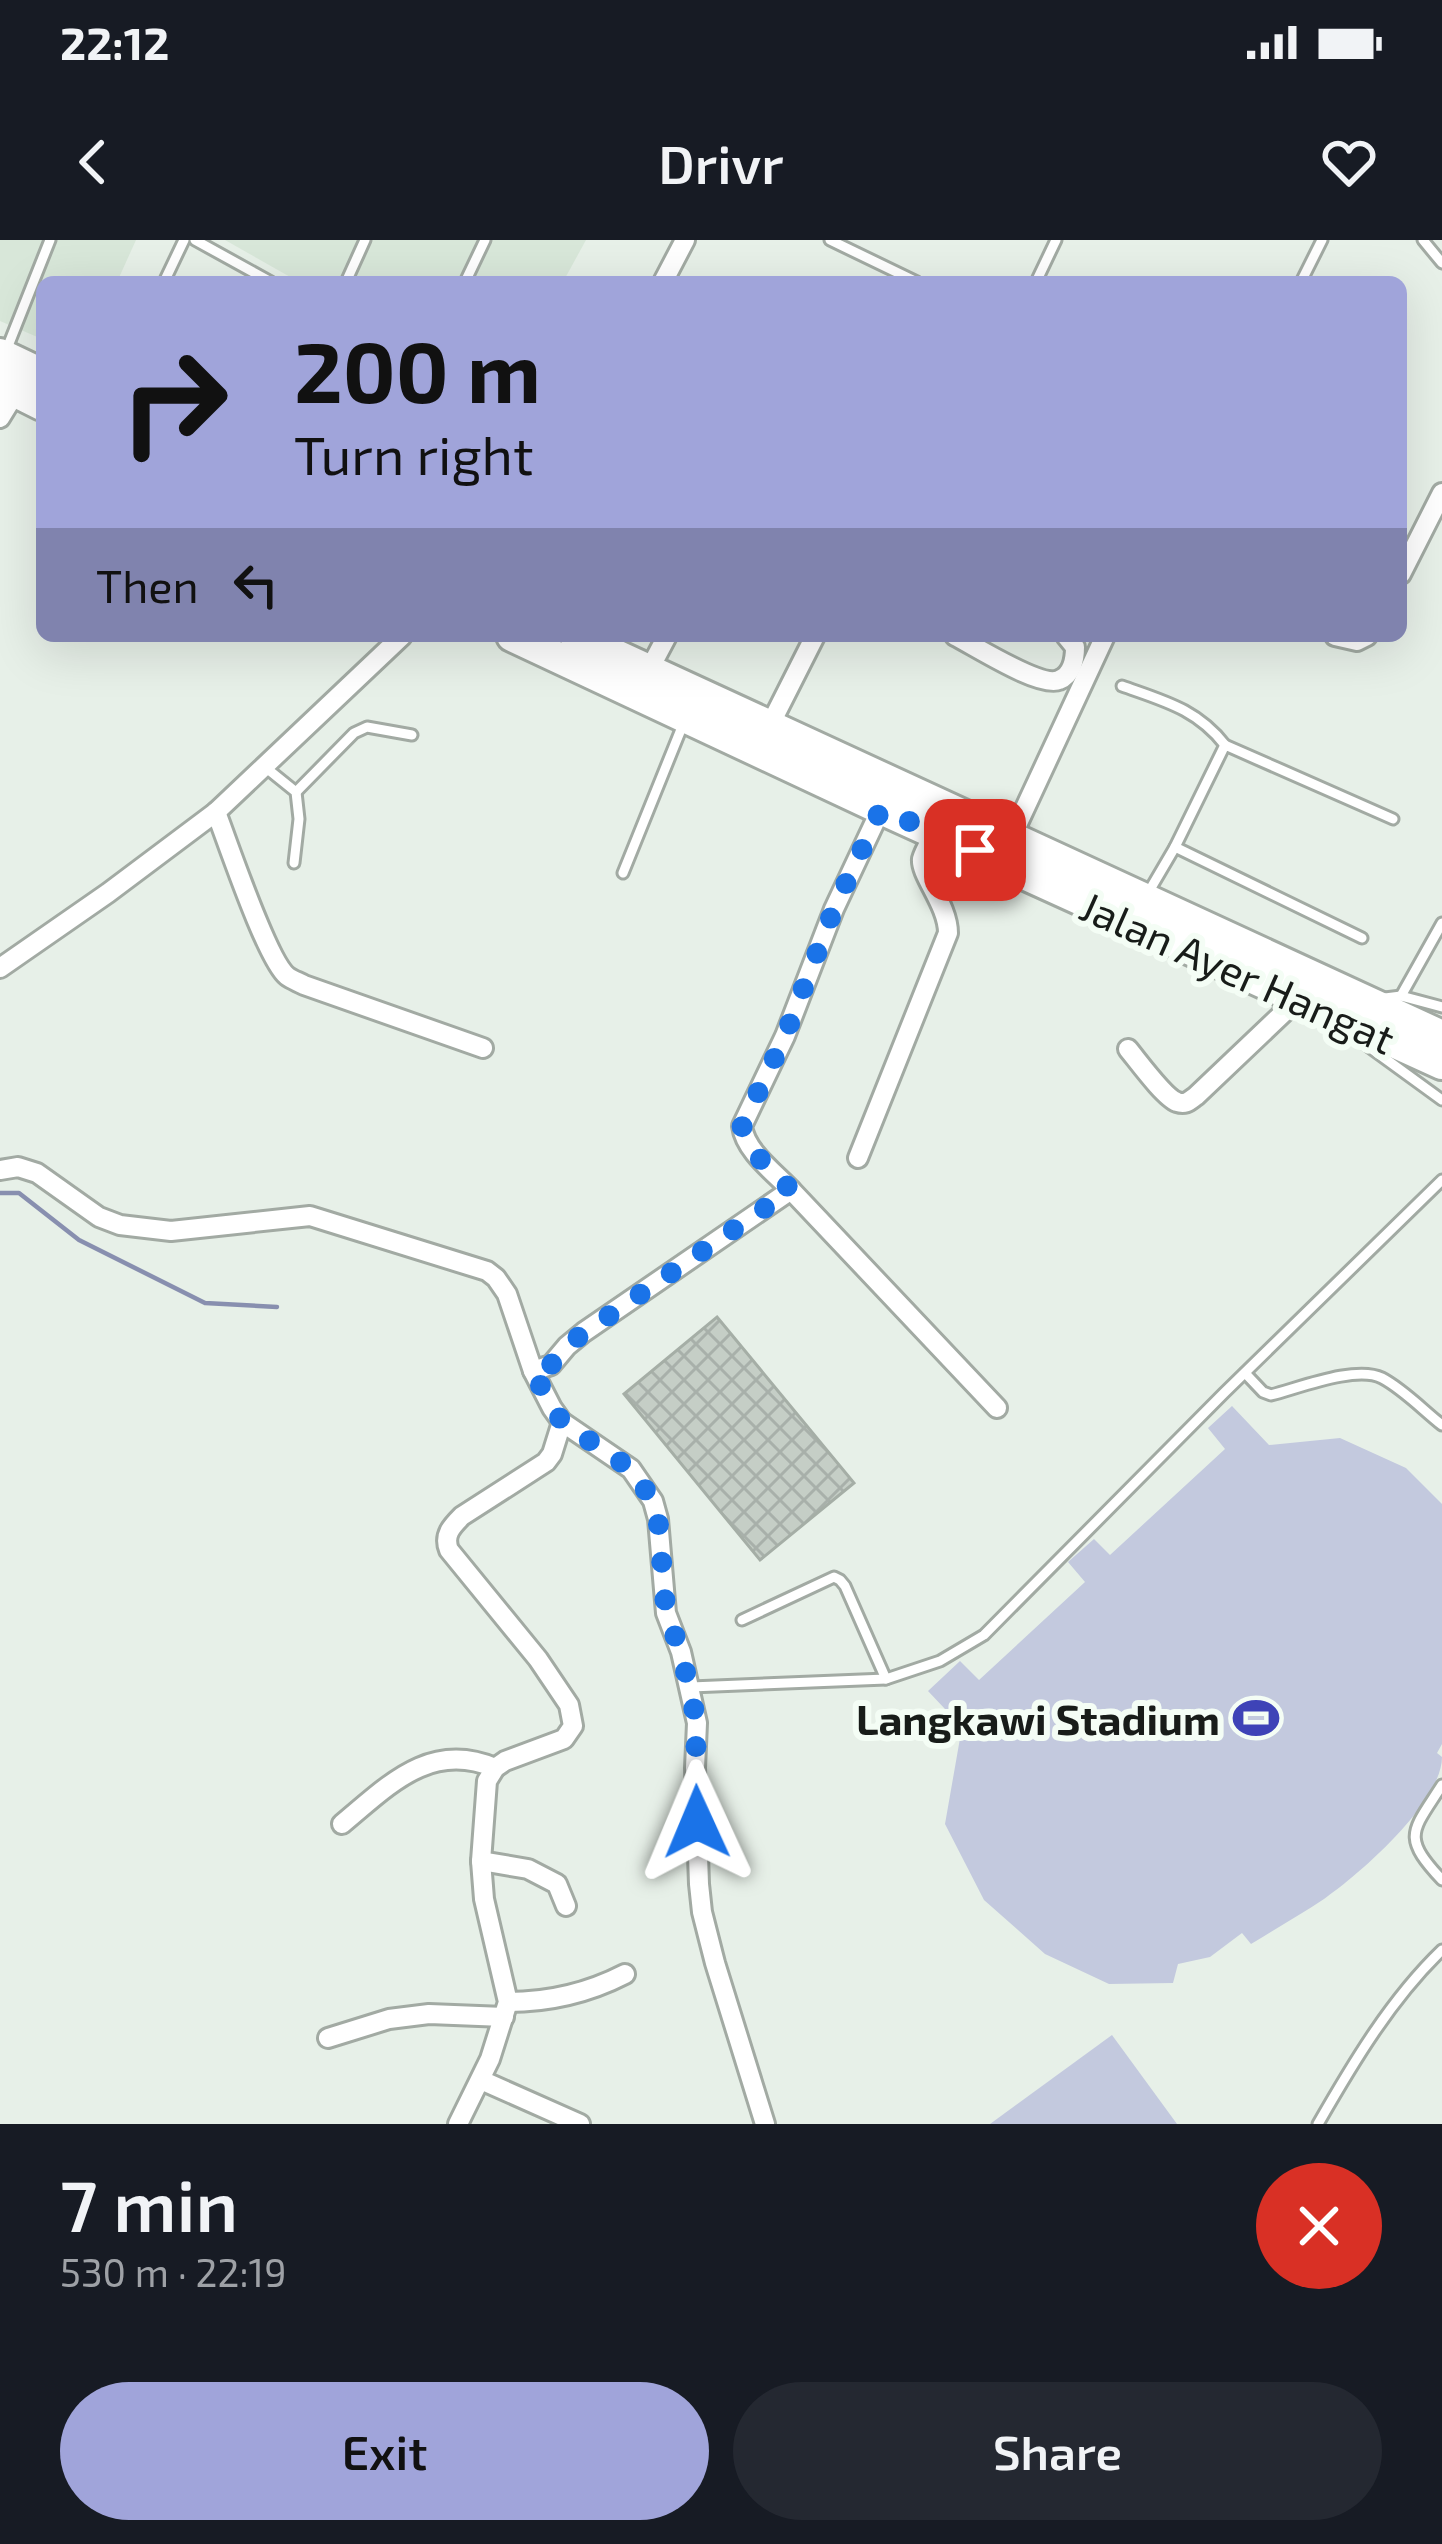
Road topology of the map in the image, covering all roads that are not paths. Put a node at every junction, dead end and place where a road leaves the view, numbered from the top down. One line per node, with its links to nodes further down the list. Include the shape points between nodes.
1 (50, 240): 12 (lane)
2 (184, 240): 13 (lane)
3 (195, 240): 14 (lane)
4 (365, 240): 15 (lane)
5 (485, 240): 16 (lane)
6 (685, 240): 17 (street)
7 (830, 240): 18 (lane)
8 (1056, 240): 19 (lane)
9 (1322, 240): 20 (lane)
10 (1423, 240): 11 (lane)
11 (1442, 263)
12 (40, 276)
13 (167, 276)
14 (260, 276)
15 (349, 276)
16 (468, 276)
17 (666, 276)
18 (905, 276)
19 (1039, 276)
20 (1304, 276)
21 (36, 291): 22 (lane)
22 (10, 385)
23 (1442, 494): 24 (street)
24 (1407, 562)
25 (396, 642): 39 (street)
26 (525, 642): 35 (main road, Jalan Ayer Hangat)
27 (588, 642): 33 (main road, Jalan Ayer Hangat)
28 (664, 642): 33 (street)
29 (812, 642): 36 (street)
30 (967, 642): 31 (street, via 1043,681 1070,670)
31 (1071, 642)
32 (1102, 642): 45 (street)
33 (649, 670): 36 (main road, Jalan Ayer Hangat)
34 (1122, 686): 38 (lane, via 1202,719)
35 (685, 718): 41 (main road, Jalan Ayer Hangat); 48 (lane)
36 (769, 727): 45 (main road, Jalan Ayer Hangat)
37 (412, 735): 40 (lane, via 367,727 354,733)
38 (1225, 745): 43 (lane); 46 (lane)
39 (265, 767): 40 (lane); 42 (street)
40 (296, 792): 47 (lane)
41 (881, 809): 44 (main road, Jalan Ayer Hangat); 65 (street, via 742,1126)
42 (216, 812): 52 (street); 58 (street, via 287,976)
43 (1393, 819)
44 (934, 832): 54 (main road, Jalan Ayer Hangat); 62 (street, via 922,859 948,933)
45 (1012, 836): 49 (main road, Jalan Ayer Hangat)
46 (1175, 847): 49 (lane); 51 (lane)
47 (295, 862)
48 (622, 872)
49 (1146, 897): 55 (main road, Jalan Ayer Hangat)
50 (1442, 923): 53 (lane)
51 (1362, 938)
52 (0, 968)
53 (1401, 996): 55 (lane); 56 (lane)
54 (1298, 999): 55 (main road, Jalan Ayer Hangat); 59 (street, via 1186,1103 1168,1095)
55 (1341, 1005): 57 (main road, Jalan Ayer Hangat); 60 (main road, Jalan Ayer Hangat); 61 (lane, via 1358,1041)
56 (1442, 1007)
57 (1442, 1036)
58 (483, 1048)
59 (1128, 1049)
60 (1442, 1064)
61 (1442, 1100)
62 (858, 1158)
63 (0, 1169): 66 (street, via 37,1173 120,1225 171,1231 310,1216 487,1271 507,1294)
64 (1442, 1180): 67 (lane)
65 (791, 1190): 66 (street); 68 (street)
66 (532, 1371): 69 (street)
67 (1245, 1373): 70 (lane, via 1271,1395 1367,1373); 72 (lane, via 984,1635 940,1661)
68 (998, 1408)
69 (562, 1422): 73 (street, via 631,1469 653,1501 666,1612); 74 (street, via 546,1462 463,1516 446,1539 572,1714 564,1739)
70 (1442, 1425)
71 (742, 1620): 72 (lane, via 834,1577)
72 (886, 1678): 73 (lane)
73 (690, 1688): 87 (street, via 702,1912)
74 (495, 1768): 76 (street, via 458,1758 428,1763); 77 (street)
75 (1442, 1785): 78 (lane, via 1414,1840)
76 (342, 1825)
77 (481, 1861): 79 (street, via 557,1884); 82 (street)
78 (1442, 1880)
79 (566, 1906)
80 (1442, 1950): 88 (lane, via 1411,1982)
81 (625, 1974): 82 (street)
82 (506, 2010): 83 (street, via 389,2019); 84 (street)
83 (328, 2038)
84 (481, 2080): 85 (street); 86 (street)
85 (458, 2124)
86 (580, 2124)
87 (765, 2124)
88 (1318, 2124)

